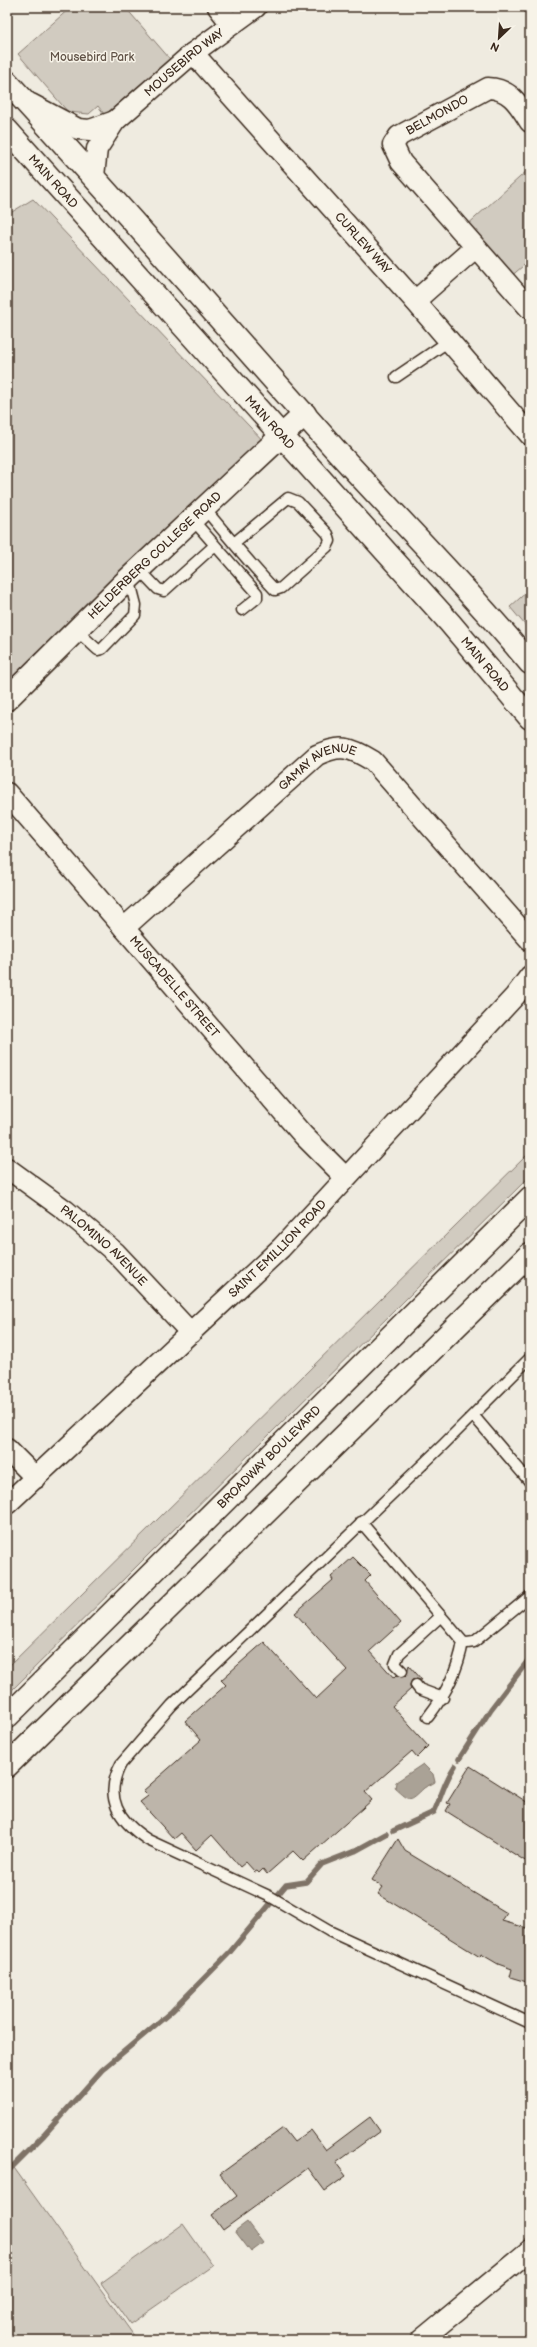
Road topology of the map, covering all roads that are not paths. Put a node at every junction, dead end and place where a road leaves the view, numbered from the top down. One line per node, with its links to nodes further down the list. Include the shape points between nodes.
1 (218, 7): 3 (street)
2 (256, 7): 3 (street, MOUSEBIRD WAY)
3 (231, 24): 4 (street, MOUSEBIRD WAY)
4 (194, 53): 7 (street, MOUSEBIRD WAY); 12 (street, CURLEW WAY)
5 (7, 82): 6 (main road)
6 (22, 99): 7 (street, MOUSEBIRD WAY, via 78,129 90,130); 10 (main road)
7 (115, 121): 10 (street, MOUSEBIRD WAY, via 97,148)
8 (530, 122): 11 (street, BELMONDO, via 512,97 504,91 488,88 399,136 395,141 394,152 401,162)
9 (7, 130): 17 (main road, MAIN ROAD)
10 (94, 176): 16 (main road)
11 (475, 248): 12 (street); 13 (street, BELMONDO)
12 (415, 301): 14 (street, CURLEW WAY)
13 (530, 309)
14 (449, 341): 15 (lane); 18 (street, CURLEW WAY)
15 (396, 378)
16 (305, 414): 17 (main road, HELDERBERG COLLEGE ROAD); 25 (main road, via 504,631)
17 (282, 434): 19 (main road, HELDERBERG COLLEGE ROAD); 27 (main road, MAIN ROAD, via 450,623)
18 (530, 435)
19 (198, 514): 20 (lane); 21 (lane); 22 (main road, HELDERBERG COLLEGE ROAD)
20 (234, 543): 20 (lane, via 288,498 298,502 328,534 330,541 327,547 278,590)
21 (215, 545): 22 (lane, via 164,592); 23 (lane, via 257,593 257,598)
22 (134, 574): 24 (main road, HELDERBERG COLLEGE ROAD); 24 (lane, via 135,615 102,649 98,650)
23 (242, 610)
24 (76, 630): 26 (main road, HELDERBERG COLLEGE ROAD)
25 (530, 663)
26 (7, 699)
27 (530, 718)
28 (7, 793): 29 (street, MUSCADELLE STREET)
29 (124, 928): 30 (street, GAMAY AVENUE, via 317,755 332,748 346,748 373,761); 33 (street, MUSCADELLE STREET, via 303,1135)
30 (530, 940)
31 (530, 976): 33 (street, SAINT EMILLION ROAD, via 515,996)
32 (7, 1168): 36 (street, PALOMINO AVENUE, via 65,1210 116,1253)
33 (346, 1177): 36 (street, SAINT EMILLION ROAD, via 281,1248)
34 (530, 1198): 50 (main road, BROADWAY BOULEVARD)
35 (530, 1254): 52 (main road)
36 (191, 1333): 40 (street, SAINT EMILLION ROAD)
37 (530, 1358): 38 (lane)
38 (473, 1415): 41 (lane); 43 (lane)
39 (7, 1449): 40 (street)
40 (36, 1478): 42 (street, SAINT EMILLION ROAD)
41 (530, 1482)
42 (7, 1504)
43 (361, 1522): 45 (lane); 53 (lane, via 172,1705 121,1764 114,1781 114,1799 119,1813 132,1829 164,1849 253,1888 329,1931)
44 (530, 1596): 46 (lane, via 474,1642)
45 (441, 1616): 46 (lane); 47 (lane, via 399,1654 395,1664)
46 (464, 1642): 49 (lane, via 452,1681)
47 (402, 1671)
48 (416, 1685): 49 (lane, via 419,1689)
49 (443, 1698): 51 (lane)
50 (7, 1717)
51 (428, 1718)
52 (7, 1766)
53 (530, 2023)
54 (530, 2250): 55 (street)
55 (421, 2340)

